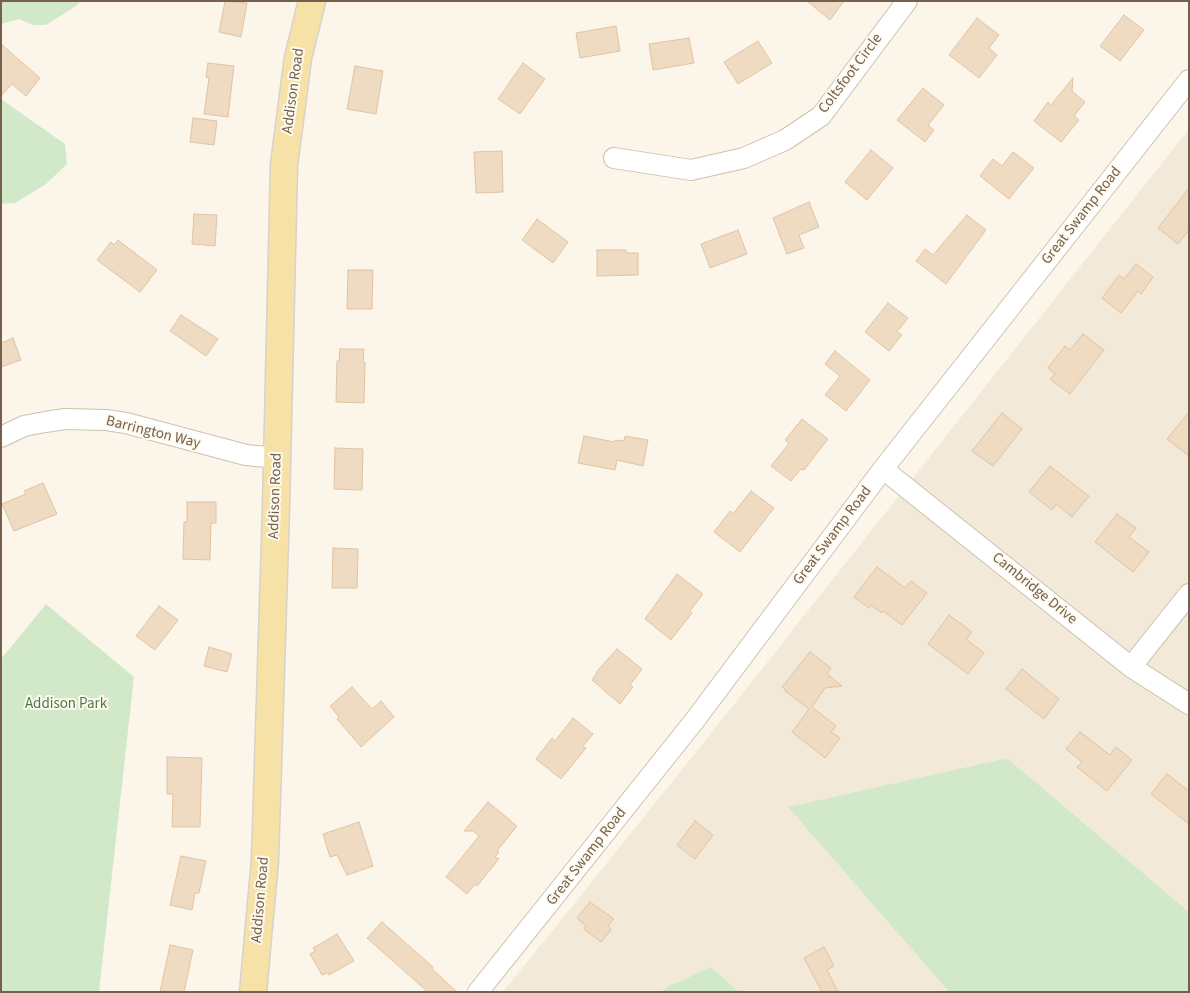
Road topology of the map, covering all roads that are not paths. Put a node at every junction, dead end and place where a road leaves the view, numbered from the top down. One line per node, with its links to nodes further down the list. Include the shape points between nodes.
1 (312, 1): 6 (main road, Addison Road, via 298,58 284,165)
2 (907, 1): 4 (street, Coltsfoot Circle, via 821,116 785,140 744,158 691,170)
3 (1189, 80): 7 (street, Great Swamp Road)
4 (614, 158)
5 (1, 437): 6 (street, Barrington Way, via 24,426 45,422 106,420 246,456)
6 (277, 458): 11 (main road, Addison Road, via 265,860)
7 (883, 469): 9 (street, Cambridge Drive); 12 (street, Great Swamp Road, via 695,720)
8 (1189, 594): 9 (street)
9 (1131, 667): 10 (street, Cambridge Drive)
10 (1189, 704)
11 (253, 992)
12 (478, 992)

